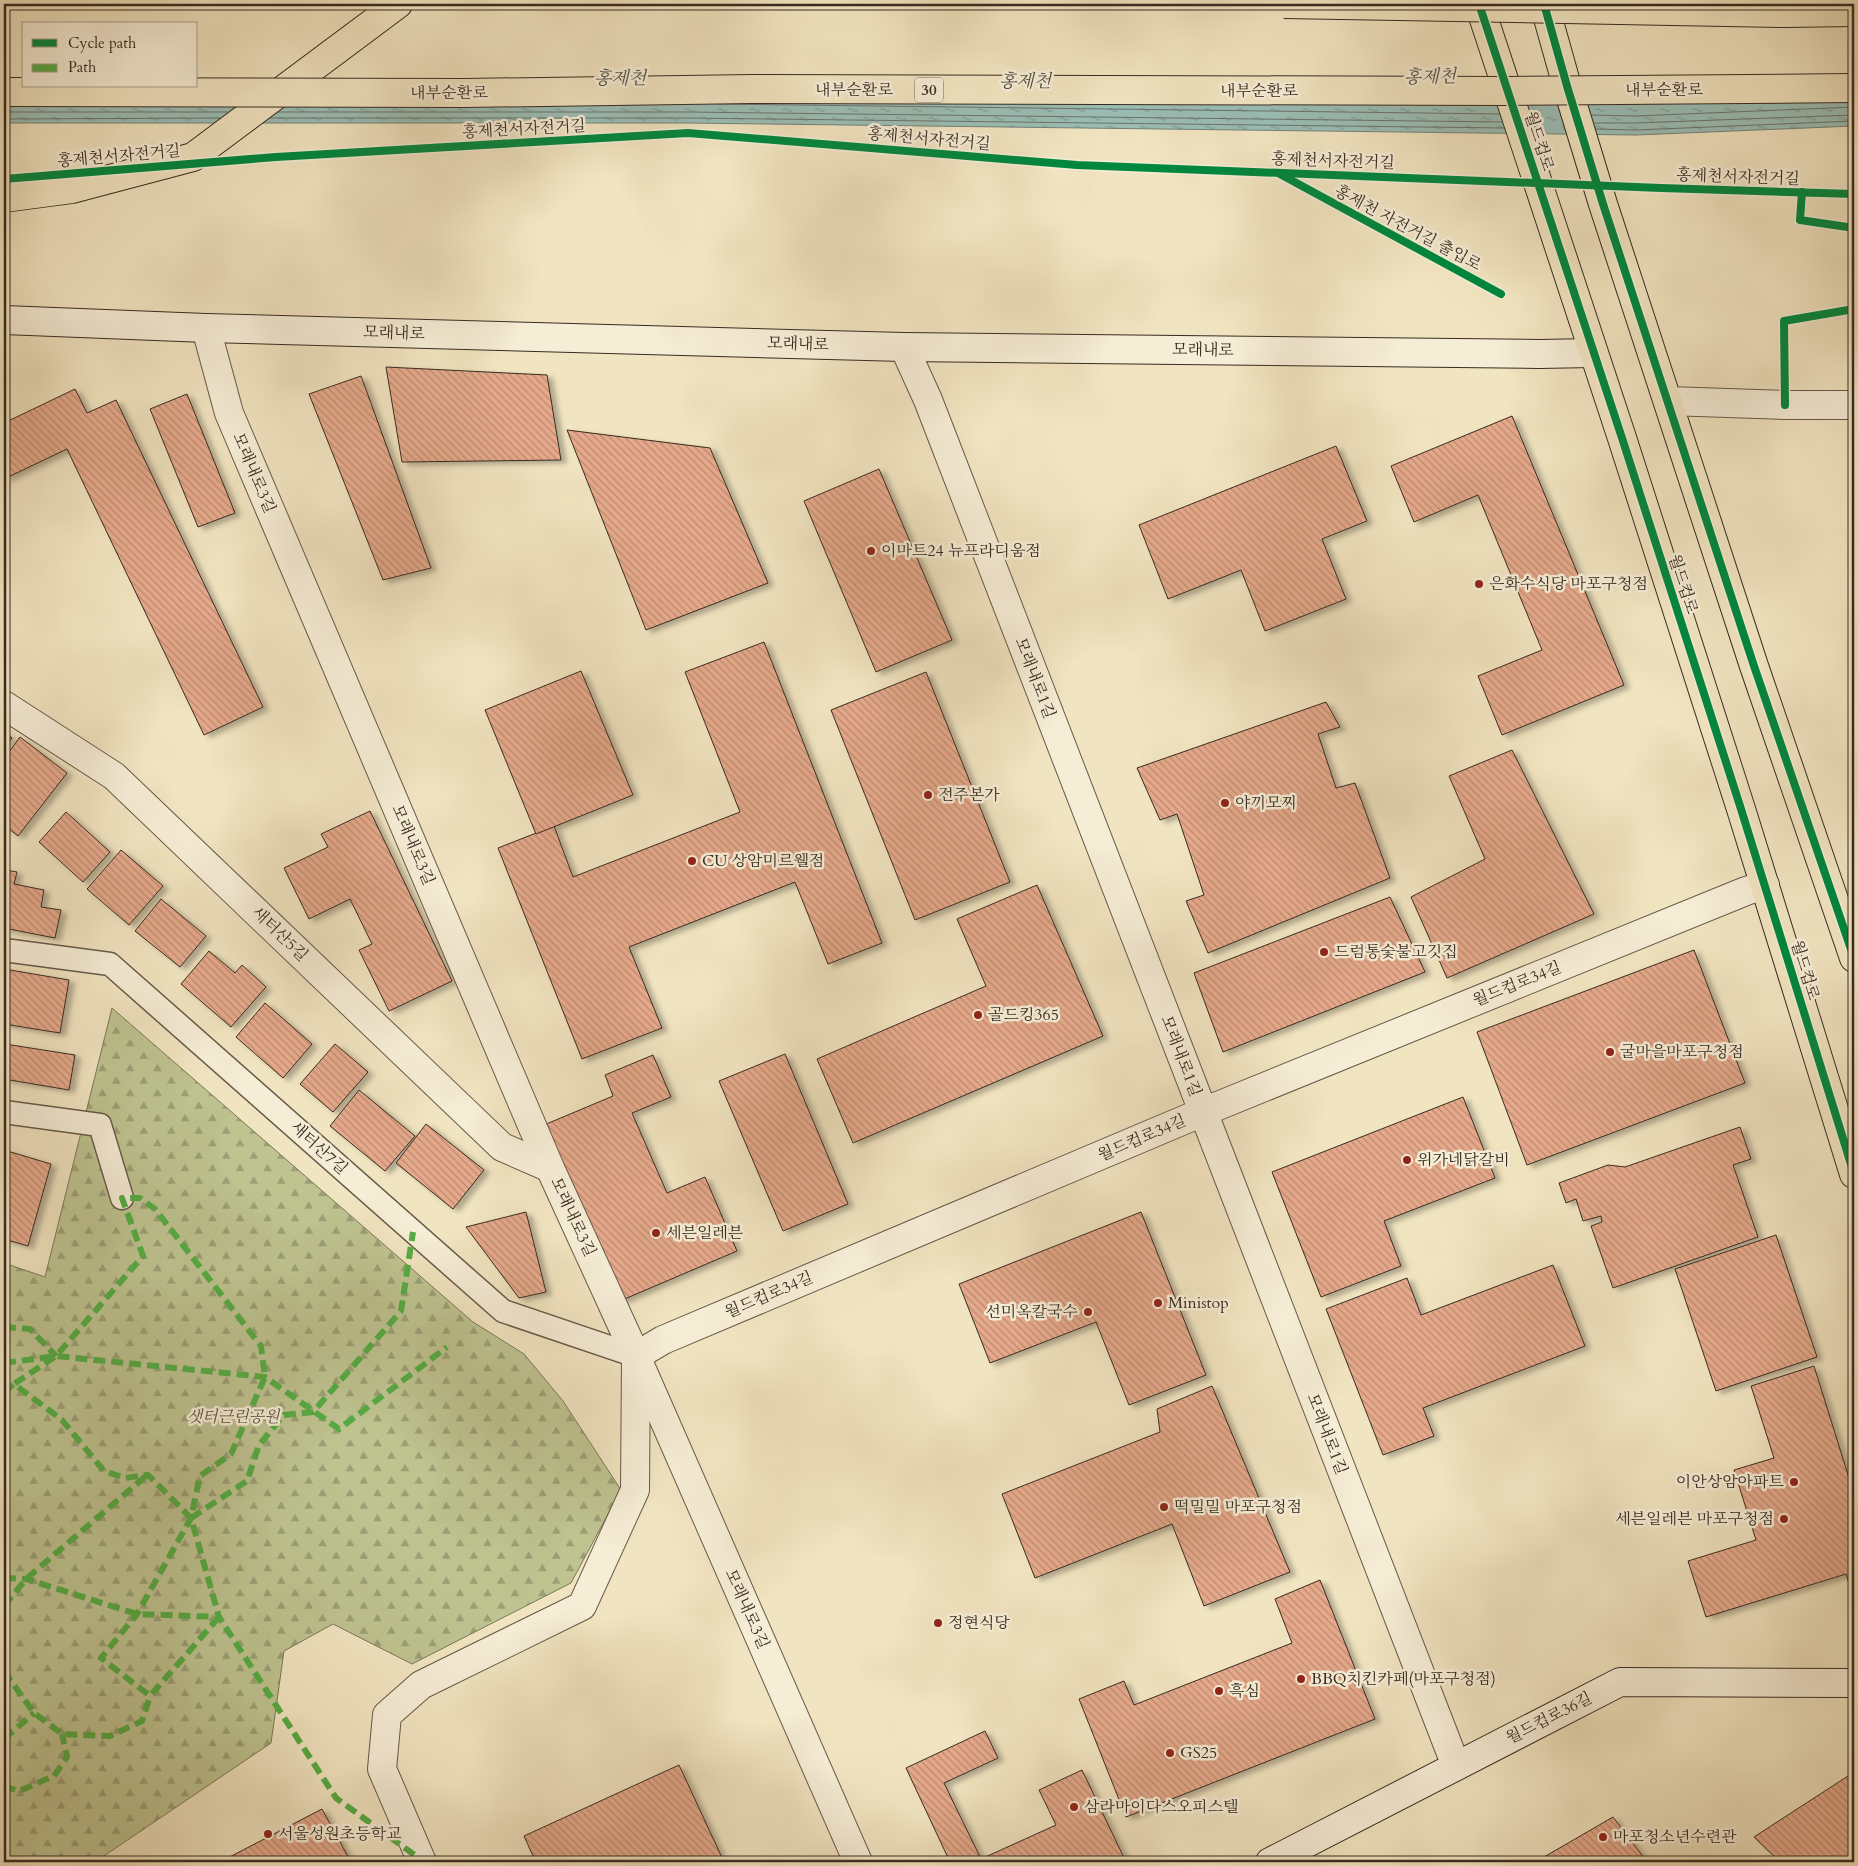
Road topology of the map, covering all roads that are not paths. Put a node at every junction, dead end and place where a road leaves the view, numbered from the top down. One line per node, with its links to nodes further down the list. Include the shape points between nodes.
1 (398, 4): 10 (main road, bridge, via 193,157 72,189)
2 (1284, 4): 7 (main road, bridge)
3 (1479, 4): 14 (main road, 월드컵로, bridge)
4 (1544, 4): 15 (main road, bridge, via 1566,86)
5 (1854, 7): 7 (main road, bridge)
6 (1854, 12): 7 (main road, bridge)
7 (1784, 13)
8 (1854, 88): 9 (main road, 내부순환로 / 30, bridge)
9 (4, 92)
10 (4, 198)
11 (4, 320): 12 (street, 모래내로)
12 (206, 328): 13 (street, 모래내로); 23 (street, 모래내로3길, via 229,412)
13 (904, 347): 14 (street, 모래내로); 22 (street, 모래내로1길, via 928,400)
14 (1593, 352): 18 (main road, 월드컵로)
15 (1668, 401): 16 (street); 20 (main road)
16 (1854, 405)
17 (4, 705): 23 (street, 새터산5길, via 114,776 502,1147)
18 (1765, 885): 22 (street, 월드컵로34길); 24 (main road, 월드컵로)
19 (4, 950): 26 (lane, 새터산7길, via 110,964 503,1311)
20 (1854, 958)
21 (4, 1112): 25 (lane, via 100,1125)
22 (1203, 1112): 26 (street, 월드컵로34길, via 663,1340); 28 (street, 모래내로1길)
23 (550, 1168): 26 (street, 모래내로3길)
24 (1854, 1174)
25 (122, 1198)
26 (636, 1356): 29 (street, 모래내로3길, via 635,1490 582,1606 421,1686 387,1715 382,1769); 30 (street, 모래내로3길)
27 (1854, 1683): 28 (street, 월드컵로36길, via 1620,1682)
28 (1456, 1766): 31 (street, 월드컵로36길)
29 (422, 1862)
30 (858, 1862)
31 (1270, 1862)

